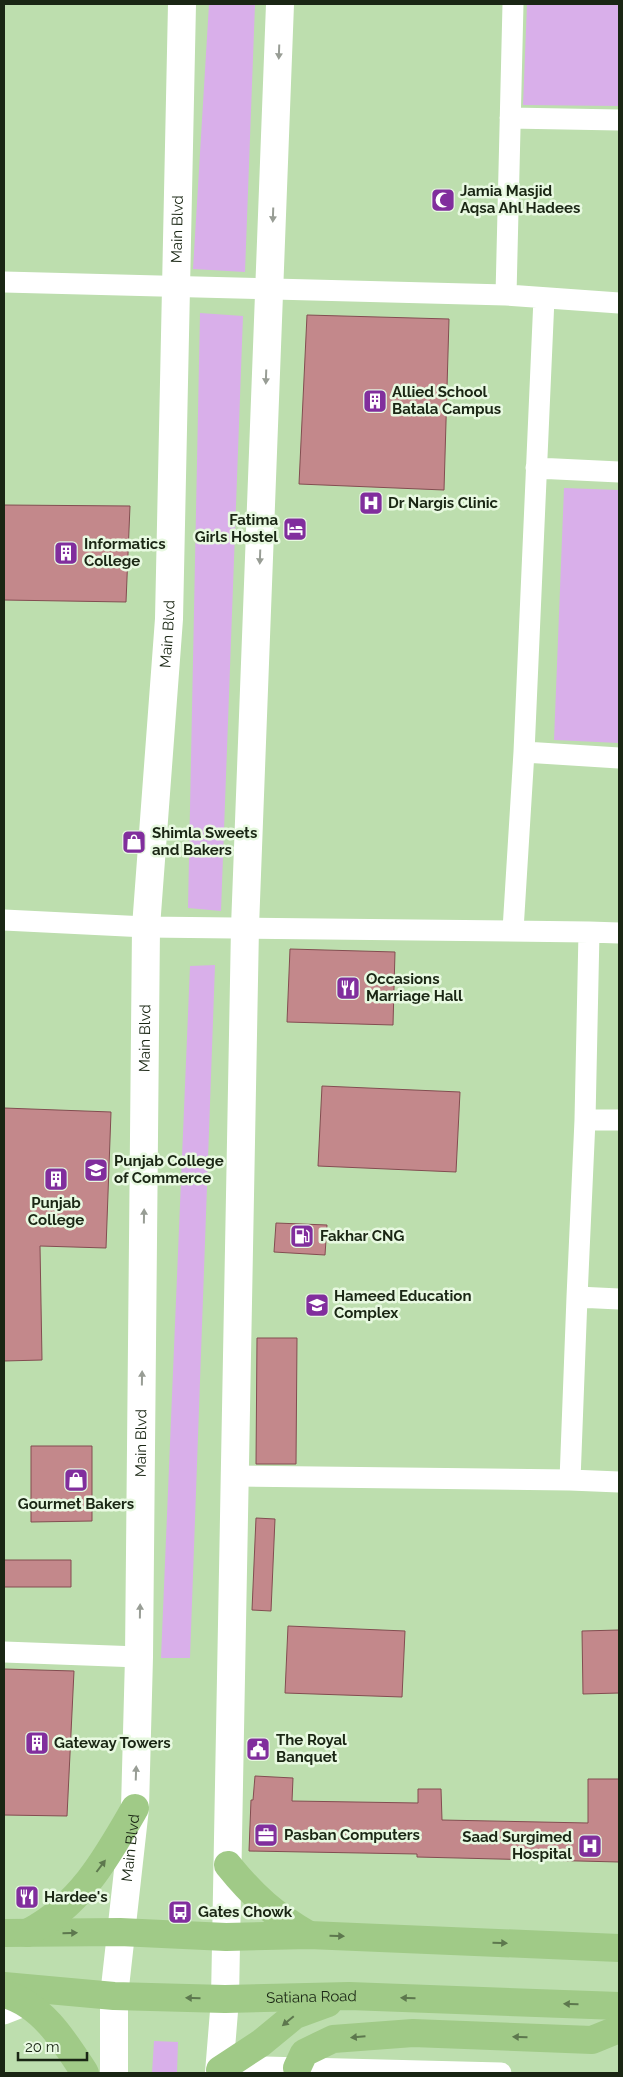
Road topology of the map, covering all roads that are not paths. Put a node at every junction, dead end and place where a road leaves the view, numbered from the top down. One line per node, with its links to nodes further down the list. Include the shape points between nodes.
1 (182, 4): 7 (main road, Main Blvd)
2 (280, 4): 8 (main road, one-way to 8)
3 (513, 4): 4 (street)
4 (510, 118): 5 (street); 9 (street)
5 (619, 120)
6 (4, 282): 7 (street)
7 (175, 287): 8 (street); 17 (main road, Main Blvd, via 169,619)
8 (270, 290): 9 (street); 18 (main road, one-way to 18)
9 (506, 295): 10 (street)
10 (544, 298): 11 (street); 12 (street)
11 (619, 303)
12 (536, 468): 13 (street); 14 (street)
13 (619, 472)
14 (524, 752): 15 (street); 19 (street)
15 (619, 758)
16 (4, 920): 17 (street)
17 (146, 927): 18 (street); 30 (main road, Main Blvd, one-way to 17)
18 (245, 927): 19 (street); 26 (main road)
19 (513, 930): 20 (street)
20 (589, 932): 21 (street); 22 (street)
21 (619, 933)
22 (585, 1120): 23 (street); 24 (street)
23 (619, 1120)
24 (577, 1297): 25 (street); 27 (street)
25 (619, 1298)
26 (236, 1476): 27 (street); 32 (main road)
27 (570, 1480): 28 (street)
28 (619, 1482)
29 (4, 1652): 30 (street)
30 (139, 1657): 31 (main road, Main Blvd, one-way to 30)
31 (135, 1808): 33 (main road, Main Blvd); 34 (main road, one-way to 31, via 40,1927 74,1899 103,1864)
32 (228, 1866): 35 (main road, via 254,1897 282,1920); 36 (main road)
33 (120, 1932): 34 (main road, one-way to 33); 36 (main road); 39 (main road, Main Blvd)
34 (15, 1933)
35 (309, 1935): 36 (main road); 37 (main road, one-way to 37)
36 (226, 1937): 41 (main road)
37 (619, 1948)
38 (4, 1986): 39 (main road, Satiana Road)
39 (114, 1996): 41 (main road, Satiana Road, one-way to 39); 48 (main road, Main Blvd)
40 (348, 1996): 41 (main road, Satiana Road); 43 (main road, Satiana Road, one-way to 40); 46 (main road, one-way to 46, via 296,2015)
41 (225, 1998): 46 (main road)
42 (11, 2005): 47 (main road, via 56,2030)
43 (619, 2006)
44 (619, 2029): 45 (main road, one-way to 45, via 592,2040 414,2033 333,2039 304,2053)
45 (297, 2068): 46 (street, via 264,2067); 49 (street)
46 (227, 2072)
47 (85, 2073)
48 (114, 2073)
49 (501, 2073)

